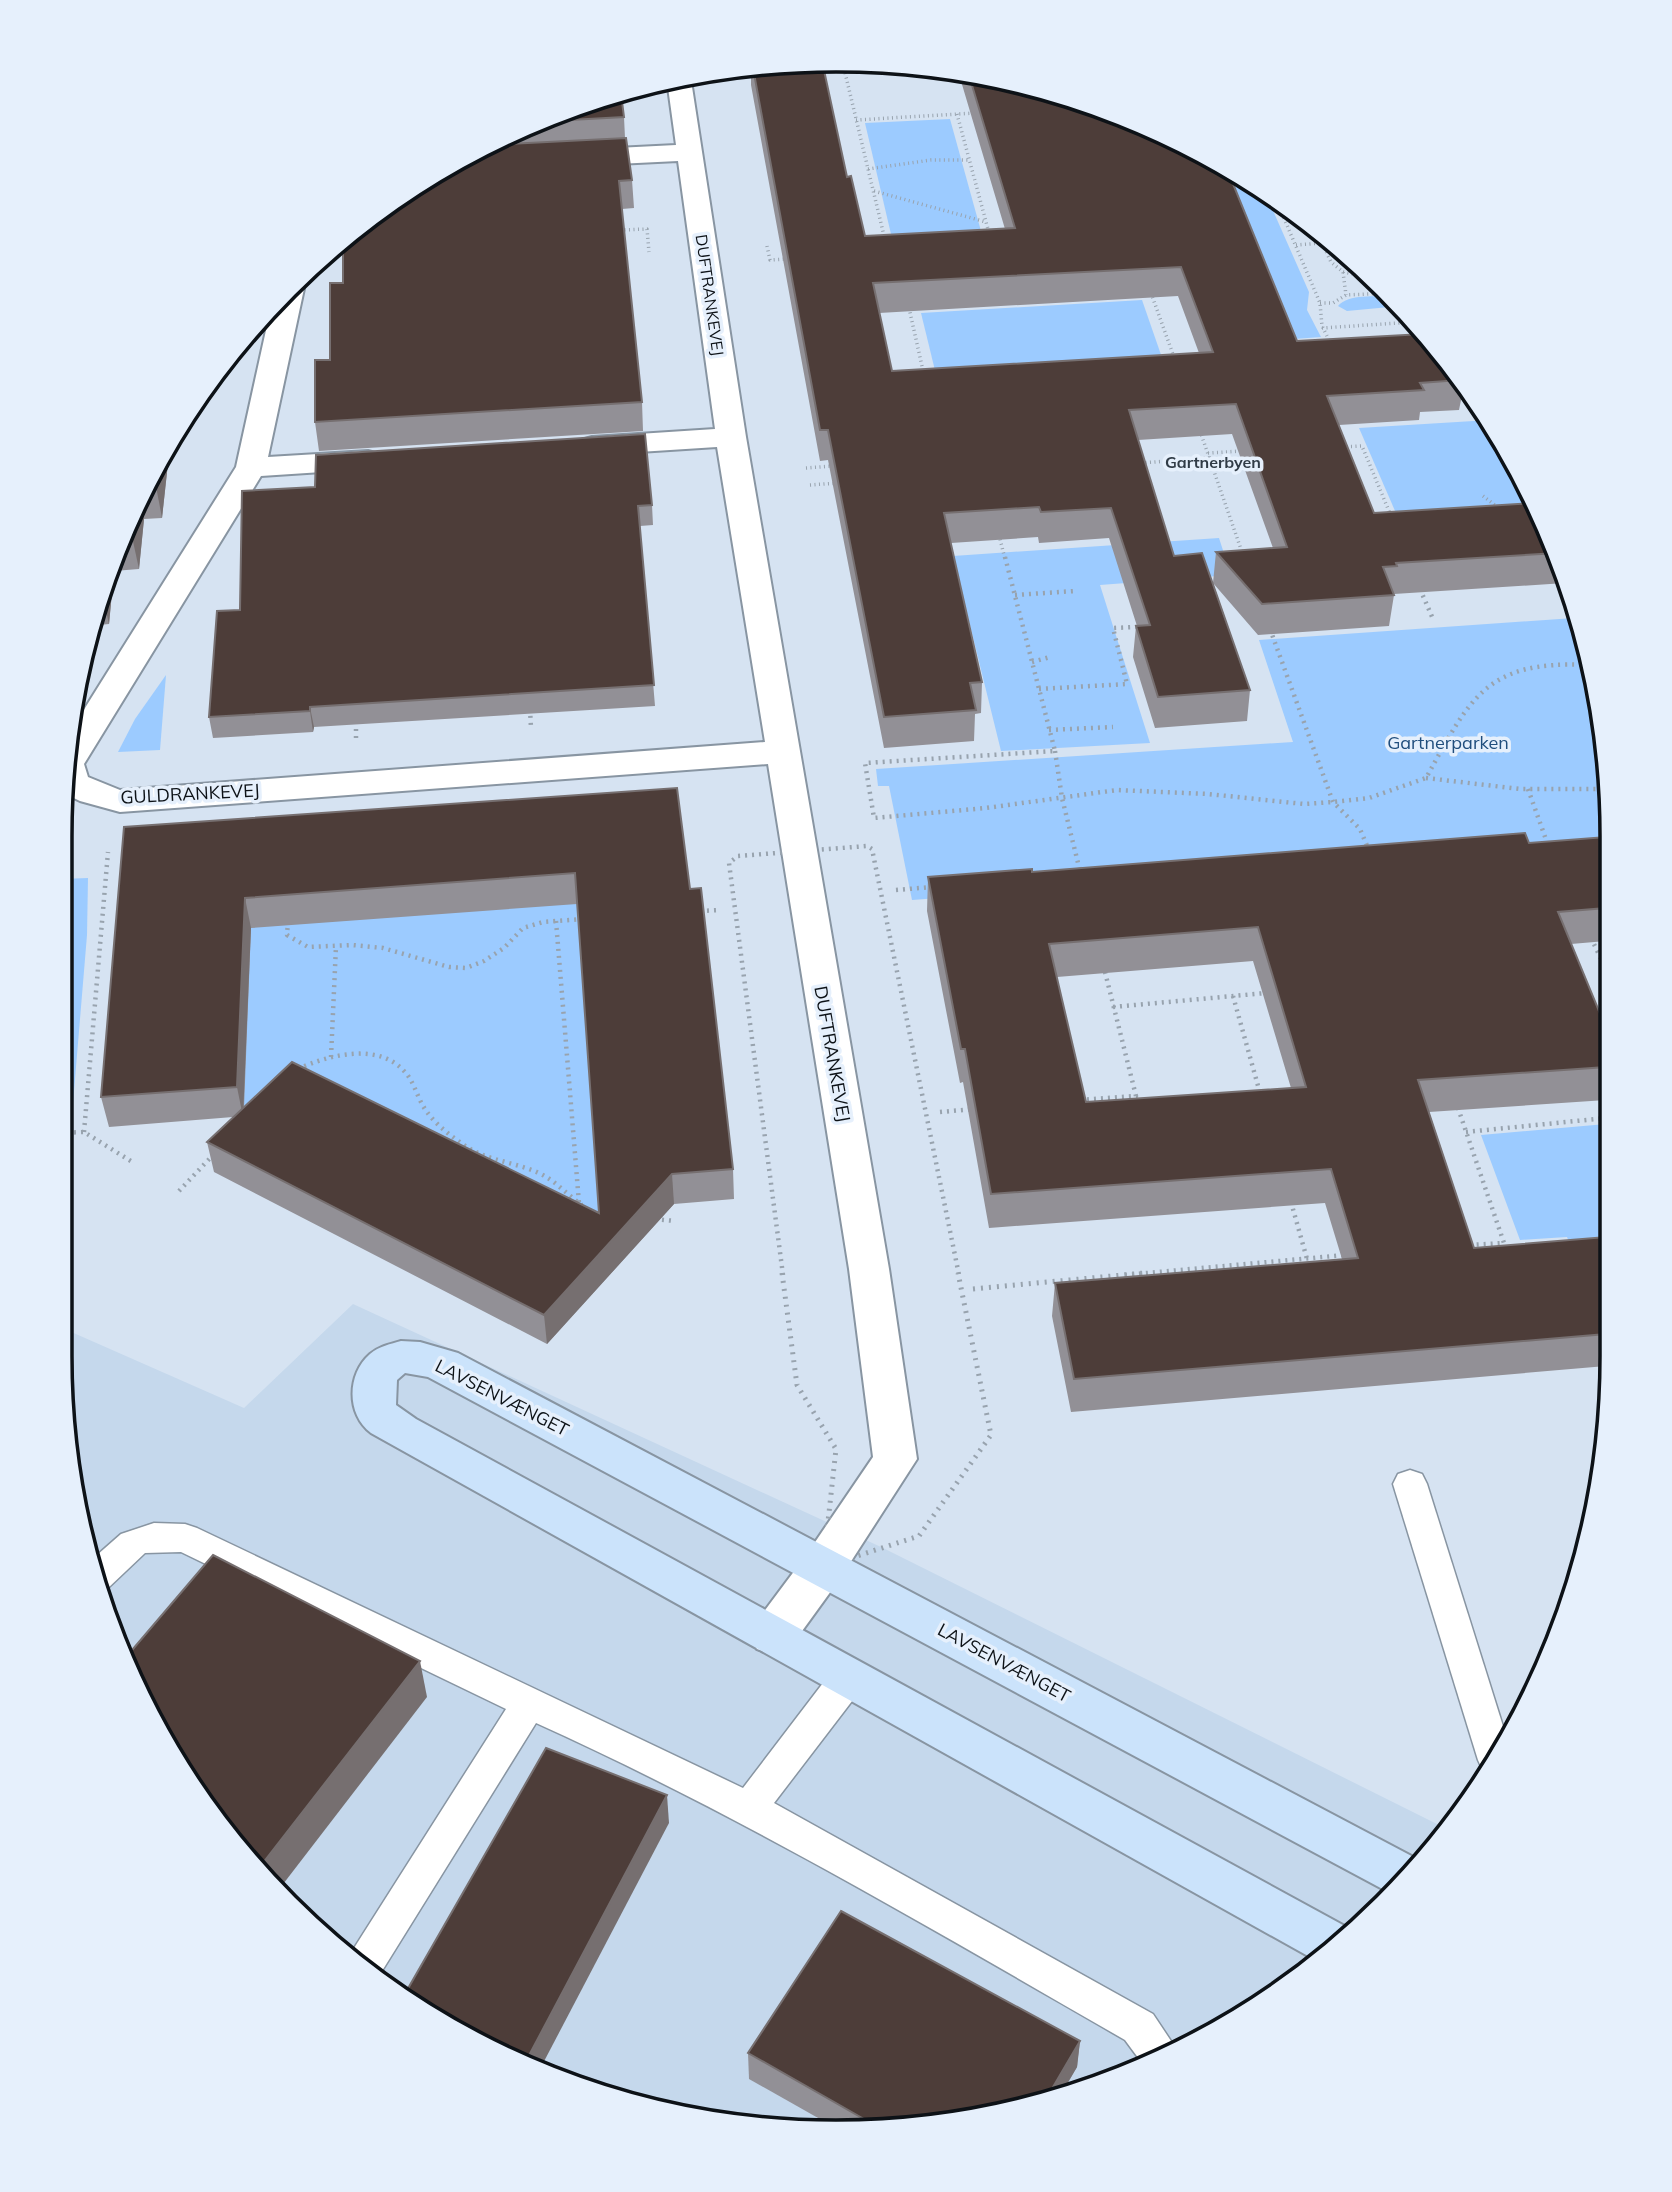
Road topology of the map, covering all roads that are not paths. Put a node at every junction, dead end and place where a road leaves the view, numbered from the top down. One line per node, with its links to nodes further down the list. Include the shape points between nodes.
1 (681, 88): 2 (street, DUFTRANKEVEJ)
2 (689, 152): 3 (street); 5 (street, DUFTRANKEVEJ)
3 (545, 159)
4 (286, 306): 8 (street, GULDRANKEVEJ)
5 (731, 437): 6 (street); 10 (street, DUFTRANKEVEJ)
6 (568, 447)
7 (399, 458): 8 (street)
8 (251, 467): 9 (street, GULDRANKEVEJ)
9 (77, 748)
10 (782, 752): 11 (street, GULDRANKEVEJ, via 120,801); 13 (street, DUFTRANKEVEJ, via 869,1269 895,1459)
11 (73, 784)
12 (1410, 1484): 18 (lane)
13 (823, 1567): 15 (street, DUFTRANKEVEJ); 15 (street, LAVSENVÆNGET, via 443,1366 419,1357 395,1359 379,1372 372,1389 379,1415 401,1431); 20 (street, LAVSENVÆNGET)
14 (103, 1571): 17 (lane, via 128,1544 161,1536 185,1538)
15 (773, 1636): 16 (street, LAVSENVÆNGET)
16 (849, 1677): 19 (lane); 21 (street, LAVSENVÆNGET)
17 (529, 1703): 19 (lane); 22 (lane)
18 (1492, 1747)
19 (750, 1807): 23 (lane, via 1139,2027)
20 (1398, 1873)
21 (1327, 1941)
22 (368, 1960)
23 (1155, 2050)

